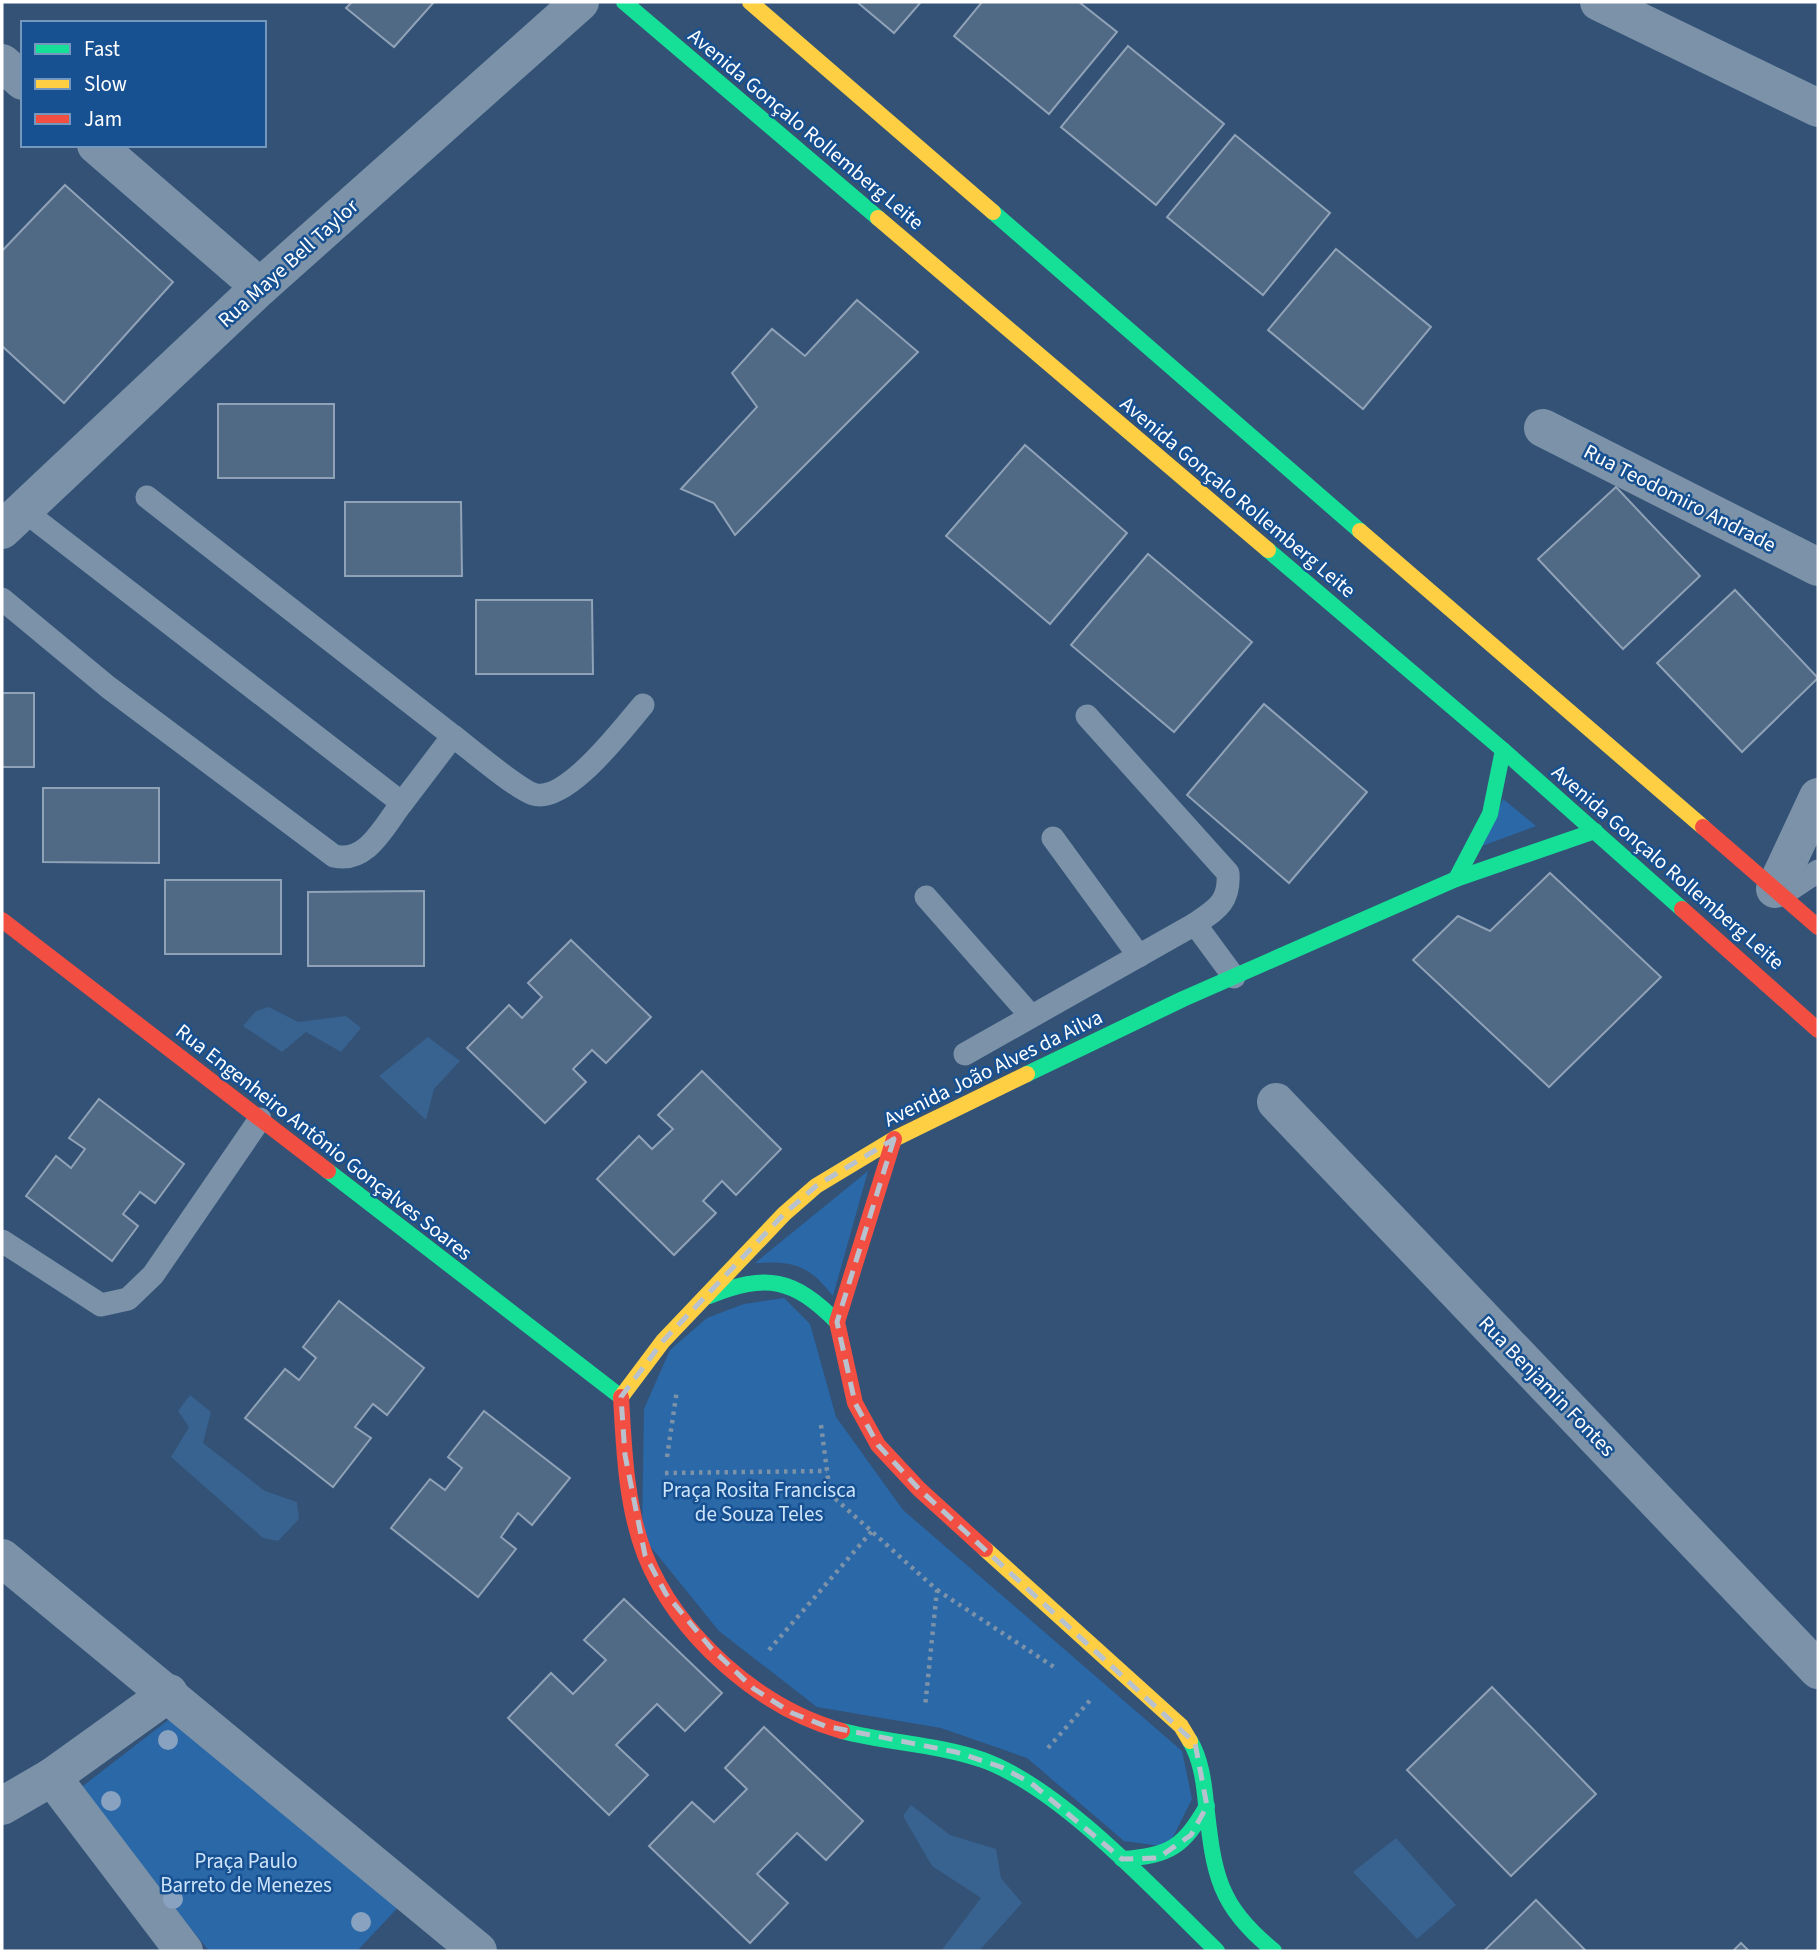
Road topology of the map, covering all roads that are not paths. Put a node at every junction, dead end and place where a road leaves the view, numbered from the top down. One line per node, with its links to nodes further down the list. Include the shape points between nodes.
1 (580, 2): 9 (street, Rua Maye Bell Taylor)
2 (624, 2): 18 (street, Avenida Gonçalo Rollemberg Leite)
3 (750, 2): 25 (street)
4 (1600, 2): 7 (street)
5 (2, 63): 6 (street)
6 (21, 79)
7 (1818, 108)
8 (98, 147): 9 (street)
9 (260, 288): 12 (street, Rua Maye Bell Taylor)
10 (1543, 428): 13 (street, Rua Teodomiro Andrade)
11 (147, 497): 17 (lane)
12 (12, 520): 20 (lane)
13 (1818, 567)
14 (2, 599): 20 (lane, via 108,687 334,856 349,860 363,853)
15 (643, 705): 17 (lane, via 575,780 549,795 533,793)
16 (1087, 716): 28 (lane, via 1228,873 1229,891 1217,909)
17 (453, 736): 20 (lane)
18 (1503, 750): 21 (street, Avenida Gonçalo Rollemberg Leite); 24 (street, via 1490,814)
19 (1818, 797): 25 (street)
20 (402, 803)
21 (1595, 831): 24 (street, Avenida João Alves da Ailva); 33 (street, Avenida Gonçalo Rollemberg Leite)
22 (1053, 838): 30 (lane)
23 (1818, 871): 25 (lane)
24 (1456, 879): 31 (street, Avenida João Alves da Ailva)
25 (1779, 892): 29 (street)
26 (926, 897): 32 (lane)
27 (2, 920): 36 (street, Rua Engenheiro Antônio Gonçalves Soares)
28 (1195, 924): 30 (lane); 31 (lane)
29 (1818, 927)
30 (1139, 956): 32 (lane)
31 (1234, 977): 37 (street, Avenida João Alves da Ailva)
32 (1031, 1016): 34 (lane)
33 (1818, 1030)
34 (965, 1054)
35 (1276, 1102): 43 (street, Rua Benjamin Fontes)
36 (260, 1119): 38 (lane, via 153,1275 128,1298 101,1305); 41 (street, Rua Engenheiro Antônio Gonçalves Soares)
37 (894, 1139): 39 (street, Avenida João Alves da Ailva, via 816,1186); 40 (street)
38 (2, 1241)
39 (702, 1299): 40 (street, via 756,1279 774,1280 797,1287); 41 (street, Avenida João Alves da Ailva)
40 (837, 1322): 47 (street, via 855,1403 878,1444 919,1489 1181,1726 1195,1743)
41 (621, 1397): 48 (street, via 633,1511 645,1555 666,1594 711,1648 754,1689 792,1713 825,1726 956,1752 1001,1767 1031,1783)
42 (2, 1558): 44 (street)
43 (1818, 1670)
44 (169, 1693): 45 (street); 50 (street)
45 (52, 1777): 46 (street); 49 (street)
46 (2, 1806)
47 (1207, 1806): 48 (street, via 1178,1848 1158,1858); 52 (street, via 1214,1869 1229,1905)
48 (1122, 1859): 51 (street)
49 (184, 1951)
50 (478, 1951)
51 (1217, 1951)
52 (1274, 1951)

